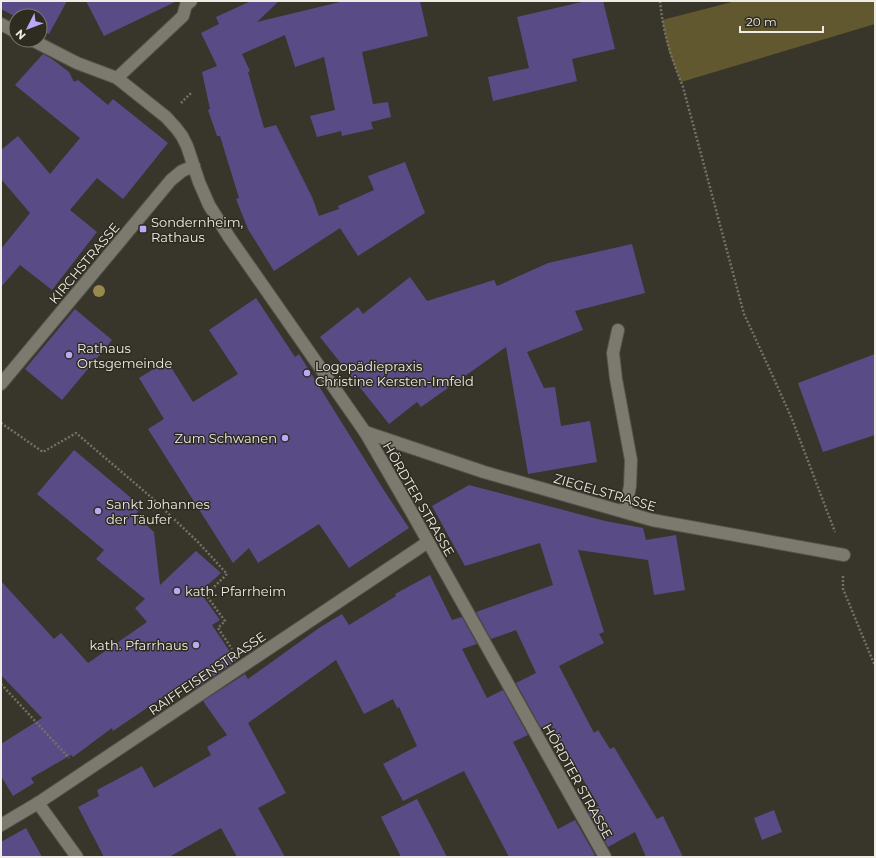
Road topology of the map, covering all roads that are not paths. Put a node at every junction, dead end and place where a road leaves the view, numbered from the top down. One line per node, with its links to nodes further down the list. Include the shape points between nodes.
1 (189, 3): 3 (street, via 183,16)
2 (48, 48): 3 (street, HÖRDTER STRASSE, via 77,63)
3 (117, 78): 4 (street, HÖRDTER STRASSE, via 176,128 187,146)
4 (194, 166): 6 (street, KIRCHSTRASSE, via 171,180); 7 (street, HÖRDTER STRASSE, via 209,205 229,237)
5 (618, 330): 8 (street, via 613,353 630,460 630,486)
6 (1, 384)
7 (365, 432): 8 (street, ZIEGELSTRASSE, via 484,472); 9 (street, HÖRDTER STRASSE)
8 (625, 512): 10 (street, ZIEGELSTRASSE, via 652,520)
9 (428, 542): 11 (street, RAIFFEISENSTRASSE); 14 (street, HÖRDTER STRASSE)
10 (844, 555)
11 (38, 803): 12 (street, RAIFFEISENSTRASSE); 13 (street)
12 (1, 825)
13 (77, 857)
14 (604, 857)

